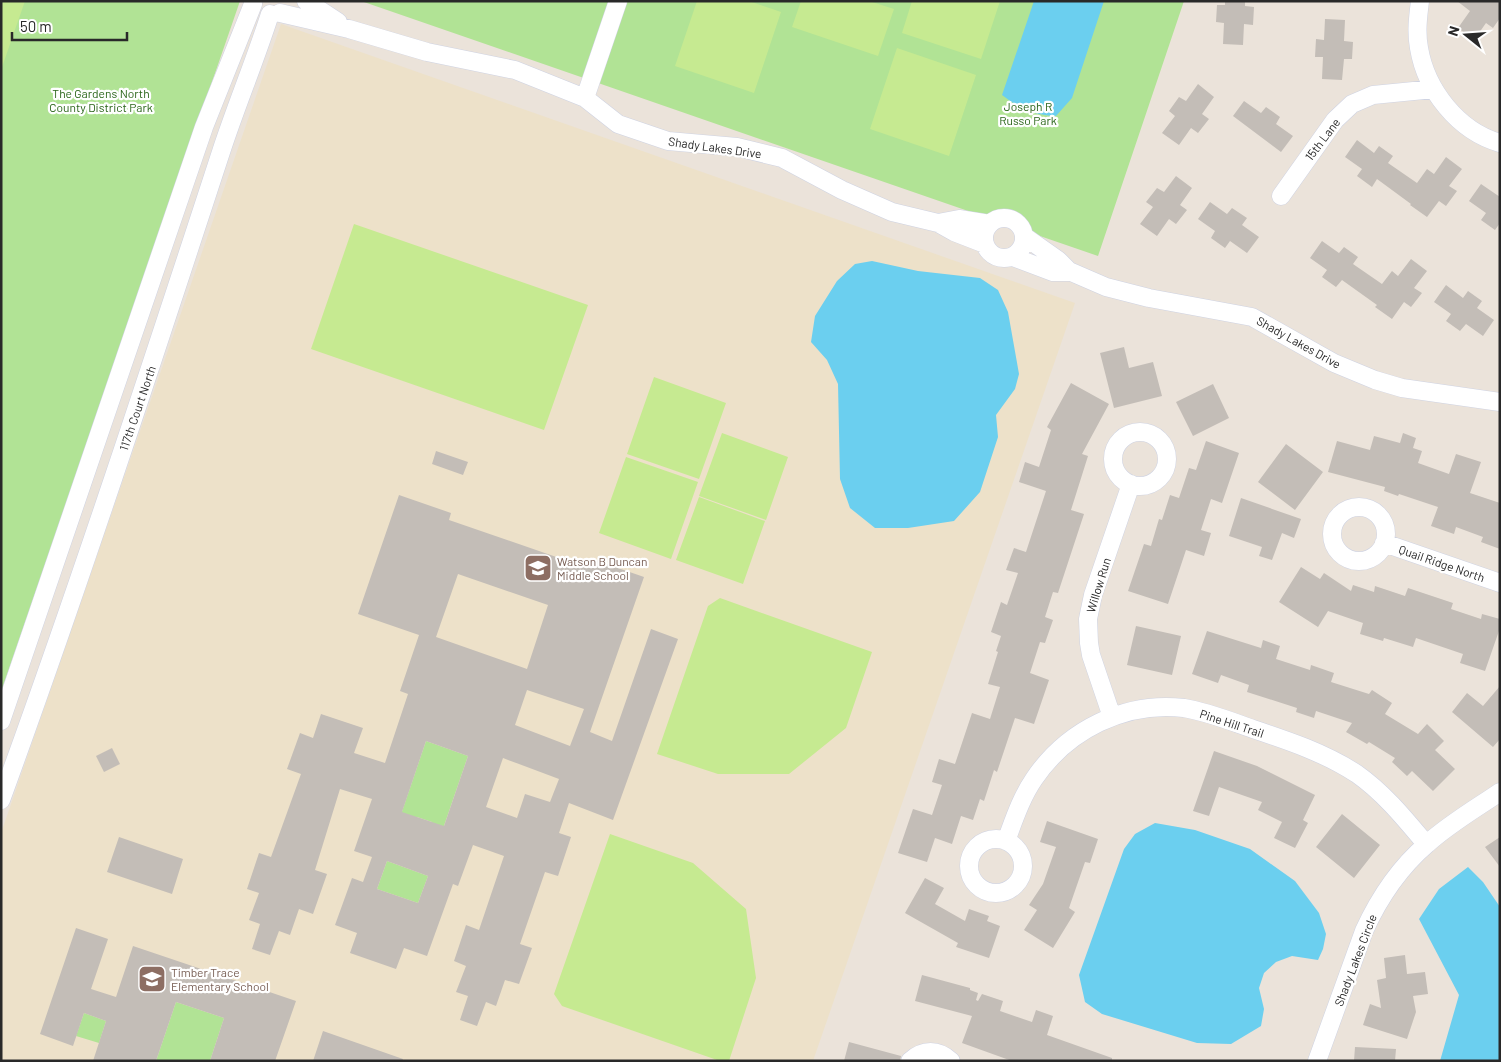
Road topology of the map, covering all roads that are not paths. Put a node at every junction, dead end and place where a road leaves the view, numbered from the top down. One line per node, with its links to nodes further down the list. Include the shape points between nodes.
1 (306, 1): 6 (street, Shady Lakes Drive)
2 (618, 1): 8 (street)
3 (1420, 1): 7 (street, via 1419,48)
4 (253, 2): 5 (street, Shady Lakes Drive, via 259,10); 22 (street, via 204,126)
5 (280, 9): 6 (street, Shady Lakes Drive); 24 (street, 117th Court North, via 226,138 34,711)
6 (349, 29): 8 (street, Shady Lakes Drive, via 427,52 515,70)
7 (1434, 89): 9 (street, via 1461,122); 10 (street, 15th Lane, via 1373,95 1352,104 1335,120)
8 (585, 98): 11 (street, Shady Lakes Drive, via 618,124 668,141 737,147 782,158 892,212)
9 (1500, 143)
10 (1281, 196)
11 (938, 223): 12 (street, Shady Lakes Drive, via 959,219); 14 (street, Shady Lakes Drive)
12 (990, 224): 13 (street, via 999,219 1011,220 1021,227); 14 (street)
13 (1024, 236): 15 (street, via 1022,248); 16 (street, Shady Lakes Drive)
14 (985, 244): 15 (street, via 996,257)
15 (1013, 257): 16 (street, Shady Lakes Drive, via 1053,272)
16 (1071, 272): 17 (street, Shady Lakes Drive, via 1106,287 1149,298 1252,316 1334,363 1375,380 1402,388)
17 (1500, 402)
18 (1131, 484): 21 (street, Willow Run, via 1093,595 1088,619 1088,643)
19 (1384, 543): 20 (street, Quail Ridge North)
20 (1500, 584)
21 (1112, 716): 25 (street, Pine Hill Trail, via 1073,737 1047,761 1021,801); 26 (street, Pine Hill Trail, via 1143,709 1183,708 1311,750 1358,775 1383,796)
22 (1, 721)
23 (1500, 792): 26 (street, Shady Lakes Circle)
24 (1, 800)
25 (1006, 841)
26 (1426, 844): 29 (street, Shady Lakes Circle, via 1394,878 1373,912)
27 (910, 1061): 28 (street, via 925,1051 944,1054)
28 (950, 1061)
29 (1317, 1061)

